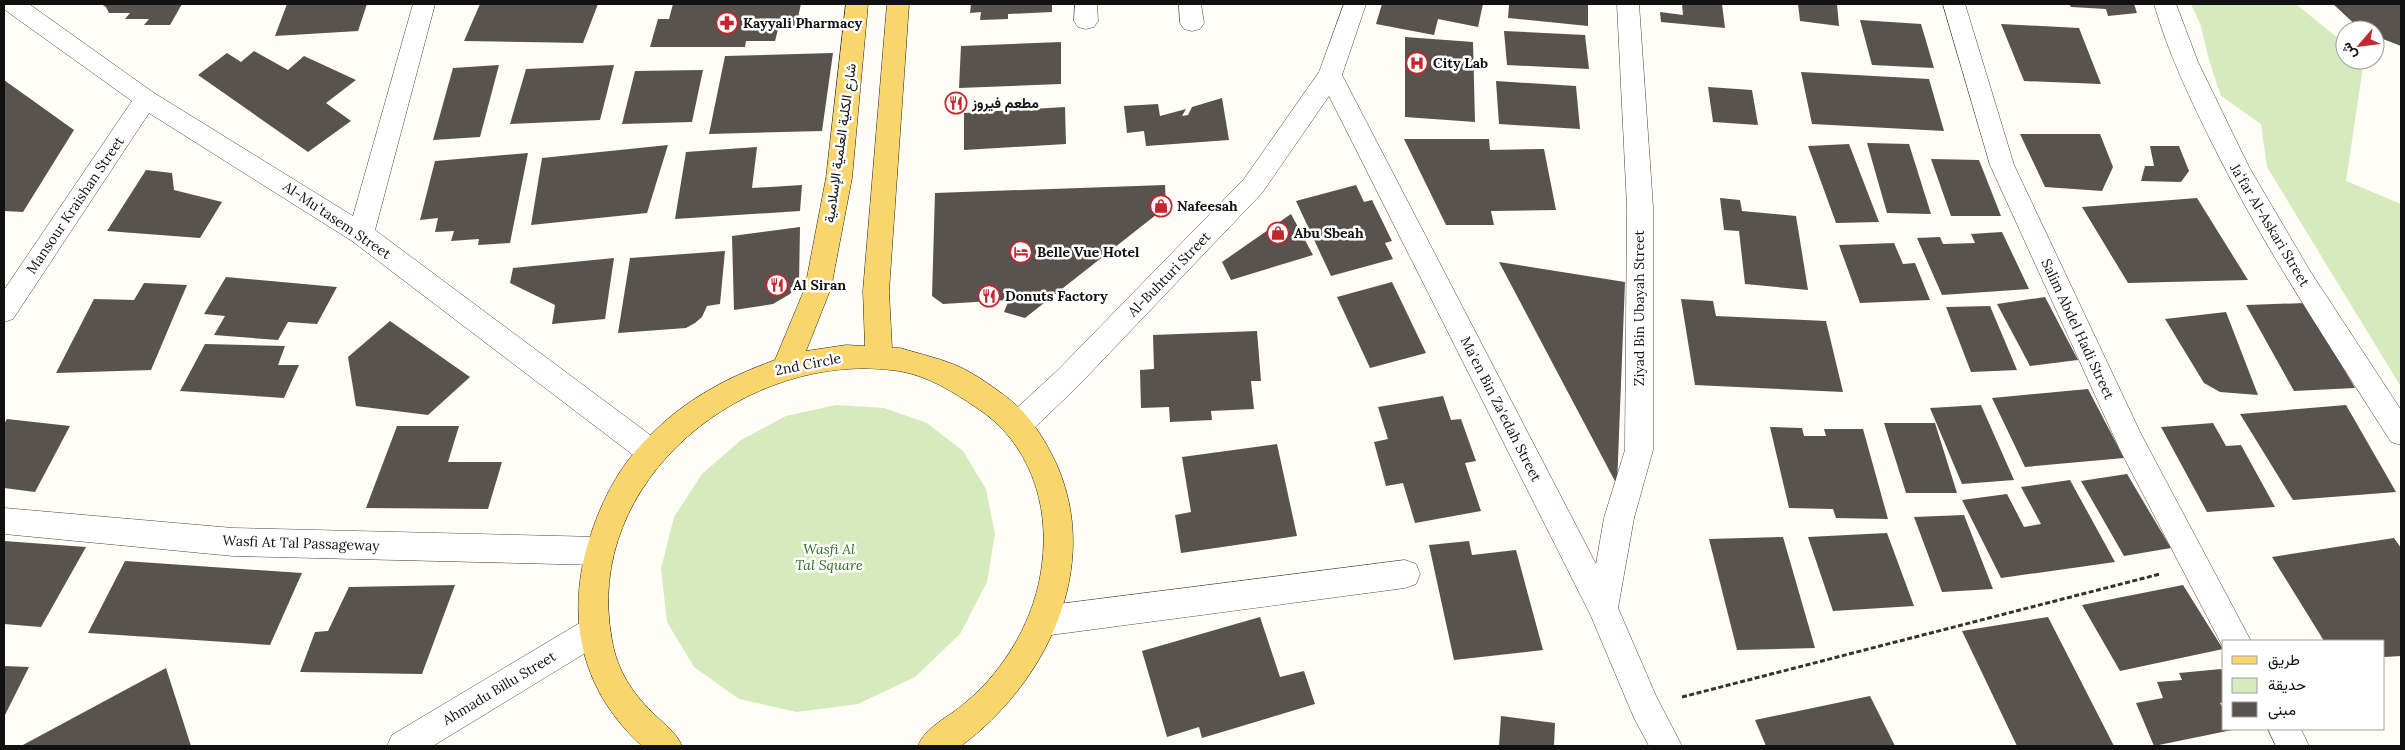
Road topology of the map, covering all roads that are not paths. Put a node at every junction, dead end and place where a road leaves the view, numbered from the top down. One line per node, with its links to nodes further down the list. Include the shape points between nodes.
1 (13, 4): 10 (street, Al-Muʻtasem Street)
2 (424, 4): 11 (street)
3 (857, 4): 14 (main road, شارع الكلية العلمية الإسلامية, via 839,178 818,288)
4 (898, 4): 13 (main road, via 876,291)
5 (1355, 4): 9 (street, Al-Buhturi Street)
6 (1628, 4): 21 (street, Ziyad Bin Ubayah Street, via 1640,207 1639,450 1619,518)
7 (1954, 4): 24 (street, Salim Abdel Hadi Street, via 2002,165 2131,443)
8 (2165, 4): 16 (street, Jaʻfar Al-Askari Street, via 2194,82 2234,166 2305,286)
9 (1330, 75): 15 (street, Al-Buhturi Street, via 1254,186 1068,378); 21 (street, Ma'en Bin Za'edah Street)
10 (146, 99): 11 (street, Al-Muʻtasem Street); 12 (street, Mansour Kraishan Street)
11 (361, 234): 17 (street, Al-Muʻtasem Street)
12 (4, 311)
13 (879, 356): 14 (main road, 2nd Circle, via 833,356); 15 (main road, 2nd Circle, via 933,367 979,390)
14 (786, 366): 17 (main road, 2nd Circle, via 712,399 680,423)
15 (1018, 425): 22 (main road, 2nd Circle, via 1044,466 1058,514 1057,567)
16 (2401, 433)
17 (651, 452): 19 (main road, 2nd Circle, via 618,499)
18 (4, 521): 19 (street, Wasfi At Tal Passageway, via 233,542)
19 (598, 551): 23 (main road, 2nd Circle, via 592,591)
20 (1405, 574): 22 (street)
21 (1603, 608): 29 (street, Ma'en Bin Za'edah Street, via 1645,707)
22 (1043, 621): 28 (main road, 2nd Circle, via 1017,669 981,711)
23 (594, 631): 26 (street, Ahmadu Billu Street); 27 (main road, 2nd Circle, via 608,679 636,721)
24 (2235, 640)
25 (2285, 730): 30 (street)
26 (403, 746)
27 (666, 746)
28 (935, 746)
29 (1666, 746)
30 (2294, 746)

